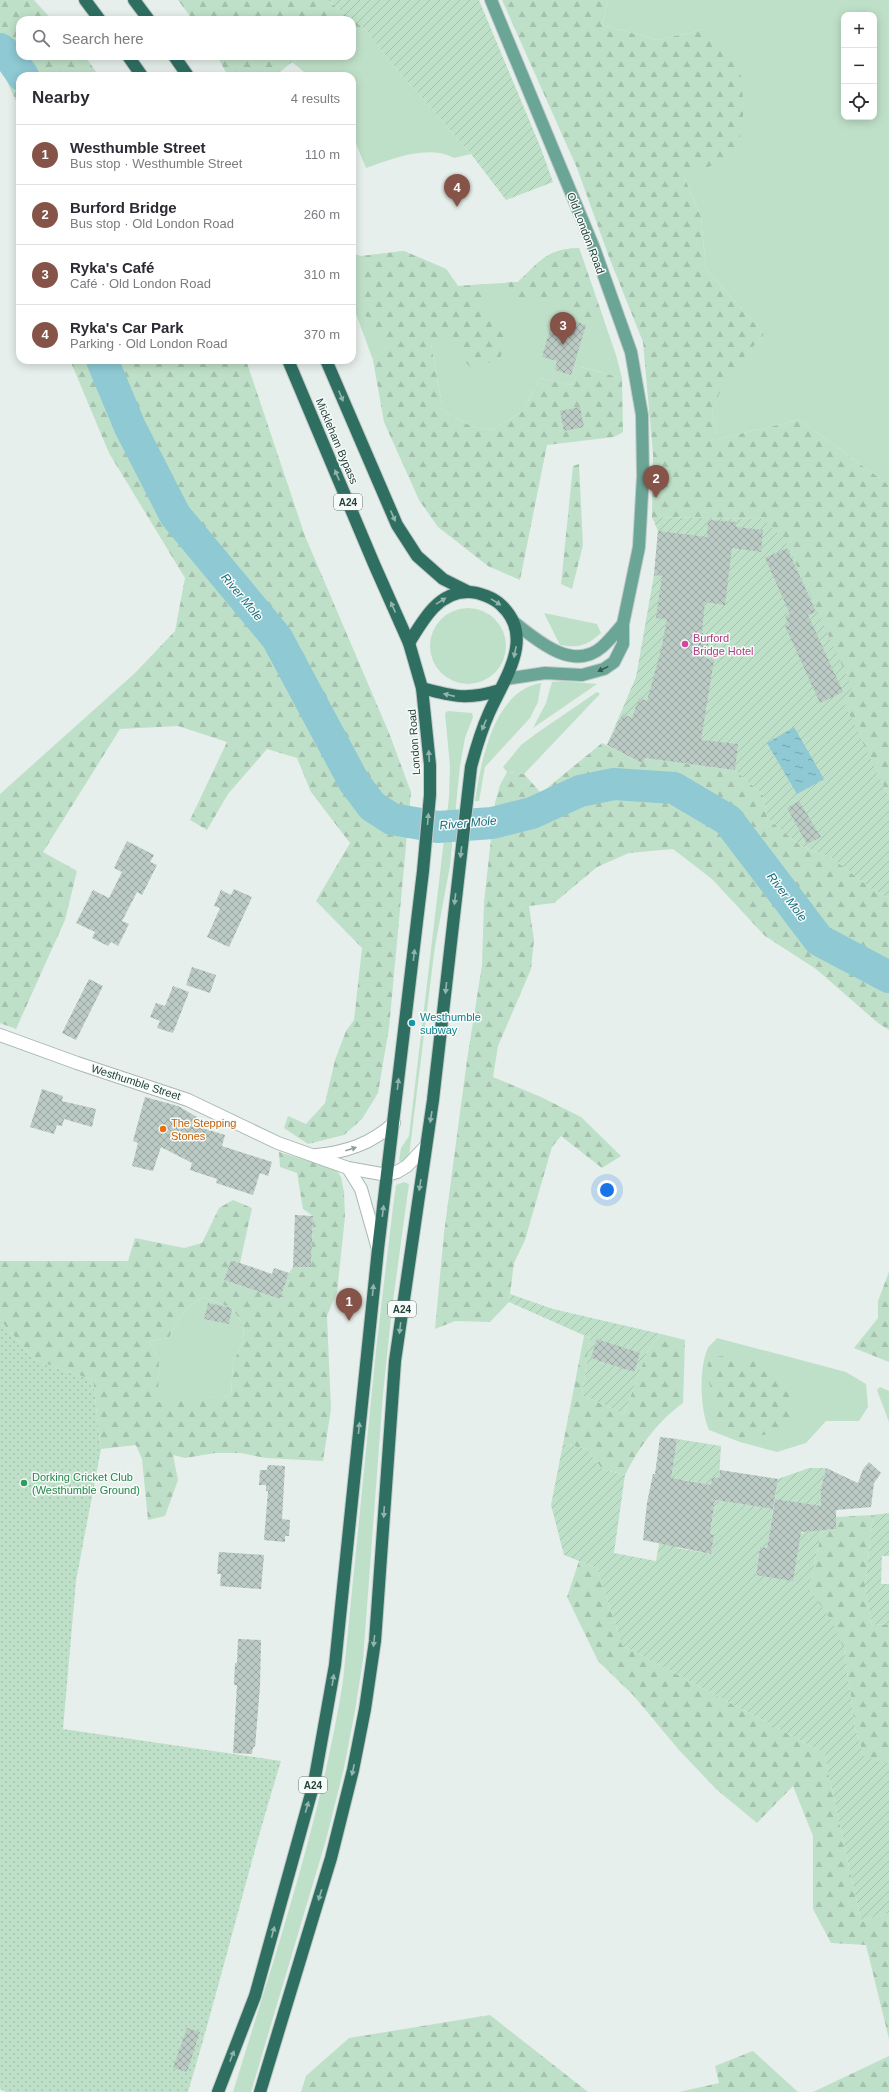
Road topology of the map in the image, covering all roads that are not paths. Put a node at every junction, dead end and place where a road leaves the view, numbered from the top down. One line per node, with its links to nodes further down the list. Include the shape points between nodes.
1 (84, 0): 4 (highway)
2 (134, 0): 5 (highway)
3 (491, 0): 14 (main road, Old London Road, via 585,225 631,352 642,415 643,476 639,547)
4 (97, 16)
5 (146, 16)
6 (131, 60): 8 (highway)
7 (177, 60): 9 (highway)
8 (139, 72)
9 (185, 72)
10 (290, 364): 15 (highway, Mickleham Bypass / A24, one-way to 10)
11 (328, 364): 12 (highway, Mickleham Bypass, one-way to 12, via 397,525 417,556 444,578)
12 (469, 592): 13 (highway, one-way to 13, via 484,595 497,602 509,612); 15 (highway, one-way to 12, via 436,604 451,596)
13 (515, 623): 14 (main road, via 549,648 567,655 584,656 601,648); 16 (highway, one-way to 16, via 518,640 514,659)
14 (623, 624): 16 (main road, one-way to 16, via 623,644 614,662 604,669 582,675 545,673)
15 (410, 643): 17 (highway)
16 (503, 685): 17 (highway, one-way to 17, via 470,698 455,697); 20 (highway, A24, one-way to 20, via 477,741 467,800)
17 (422, 688): 19 (highway, London Road / A24, one-way to 17, via 430,794 428,730)
18 (0, 1035): 21 (street, Westhumble Street, via 188,1100 278,1143)
19 (394, 1123): 21 (street, Westhumble Street, one-way to 19, via 338,1153 366,1144); 23 (highway, A24)
20 (426, 1146): 23 (street, via 407,1166); 26 (highway, A24, one-way to 26, via 396,1361 375,1633 365,1709 331,1858)
21 (313, 1155): 22 (street, Westhumble Street)
22 (348, 1168): 23 (street, Westhumble Street); 24 (street, via 361,1189)
23 (387, 1175): 24 (highway, A24, one-way to 23)
24 (378, 1249): 25 (highway, A24, one-way to 24, via 255,1996 314,1783 326,1726 335,1665)
25 (218, 2092)
26 (260, 2092)

